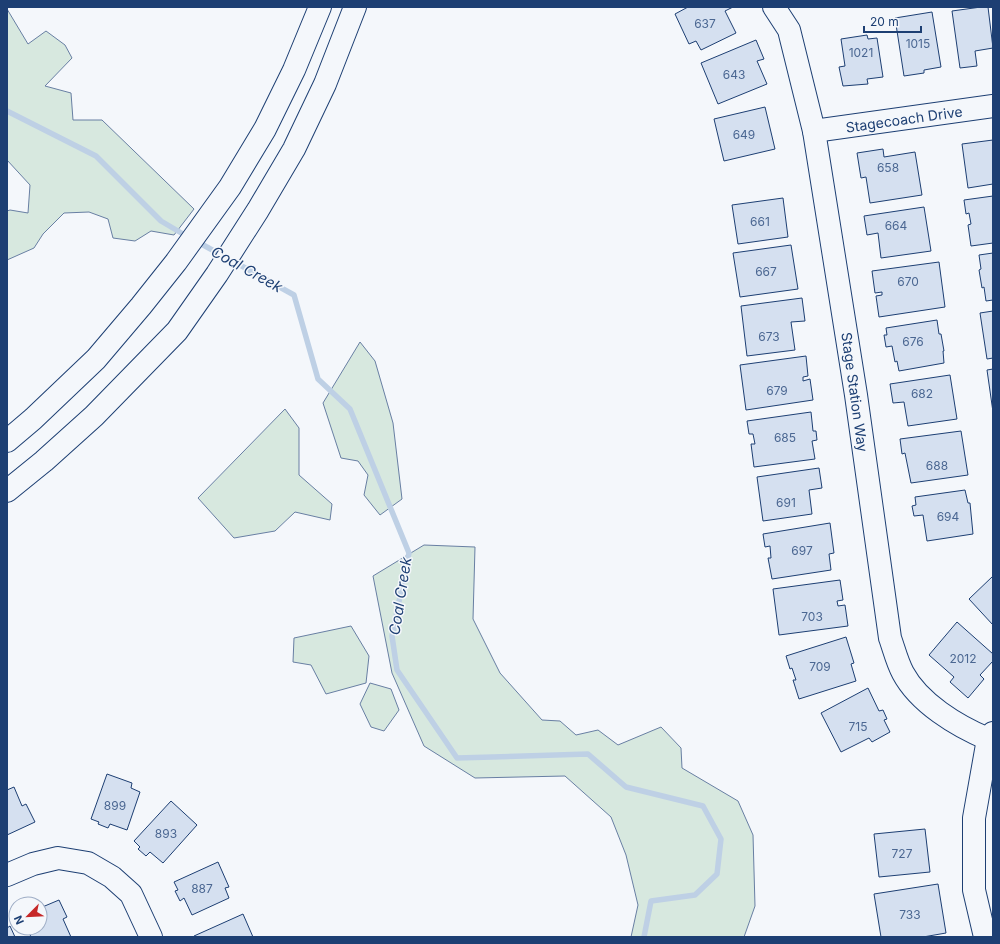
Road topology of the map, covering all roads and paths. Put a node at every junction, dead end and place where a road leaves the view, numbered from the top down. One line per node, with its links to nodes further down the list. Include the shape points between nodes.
1 (320, 7): 6 (street, via 294,70 268,123 230,187 176,262 96,359)
2 (355, 7): 7 (street, via 325,84 294,149 217,274 177,331 94,416)
3 (774, 7): 5 (street, Stage Station Way, via 790,30)
4 (993, 106): 5 (street, Stagecoach Drive)
5 (814, 131): 8 (street, Stage Station Way, via 856,395 890,638 903,673 922,698 950,720 974,733)
6 (7, 441)
7 (7, 491)
8 (991, 736): 11 (street, via 974,818 974,890)
9 (7, 875): 10 (street, via 33,864 58,858 88,863 112,877 131,894)
10 (151, 937)
11 (985, 937)

